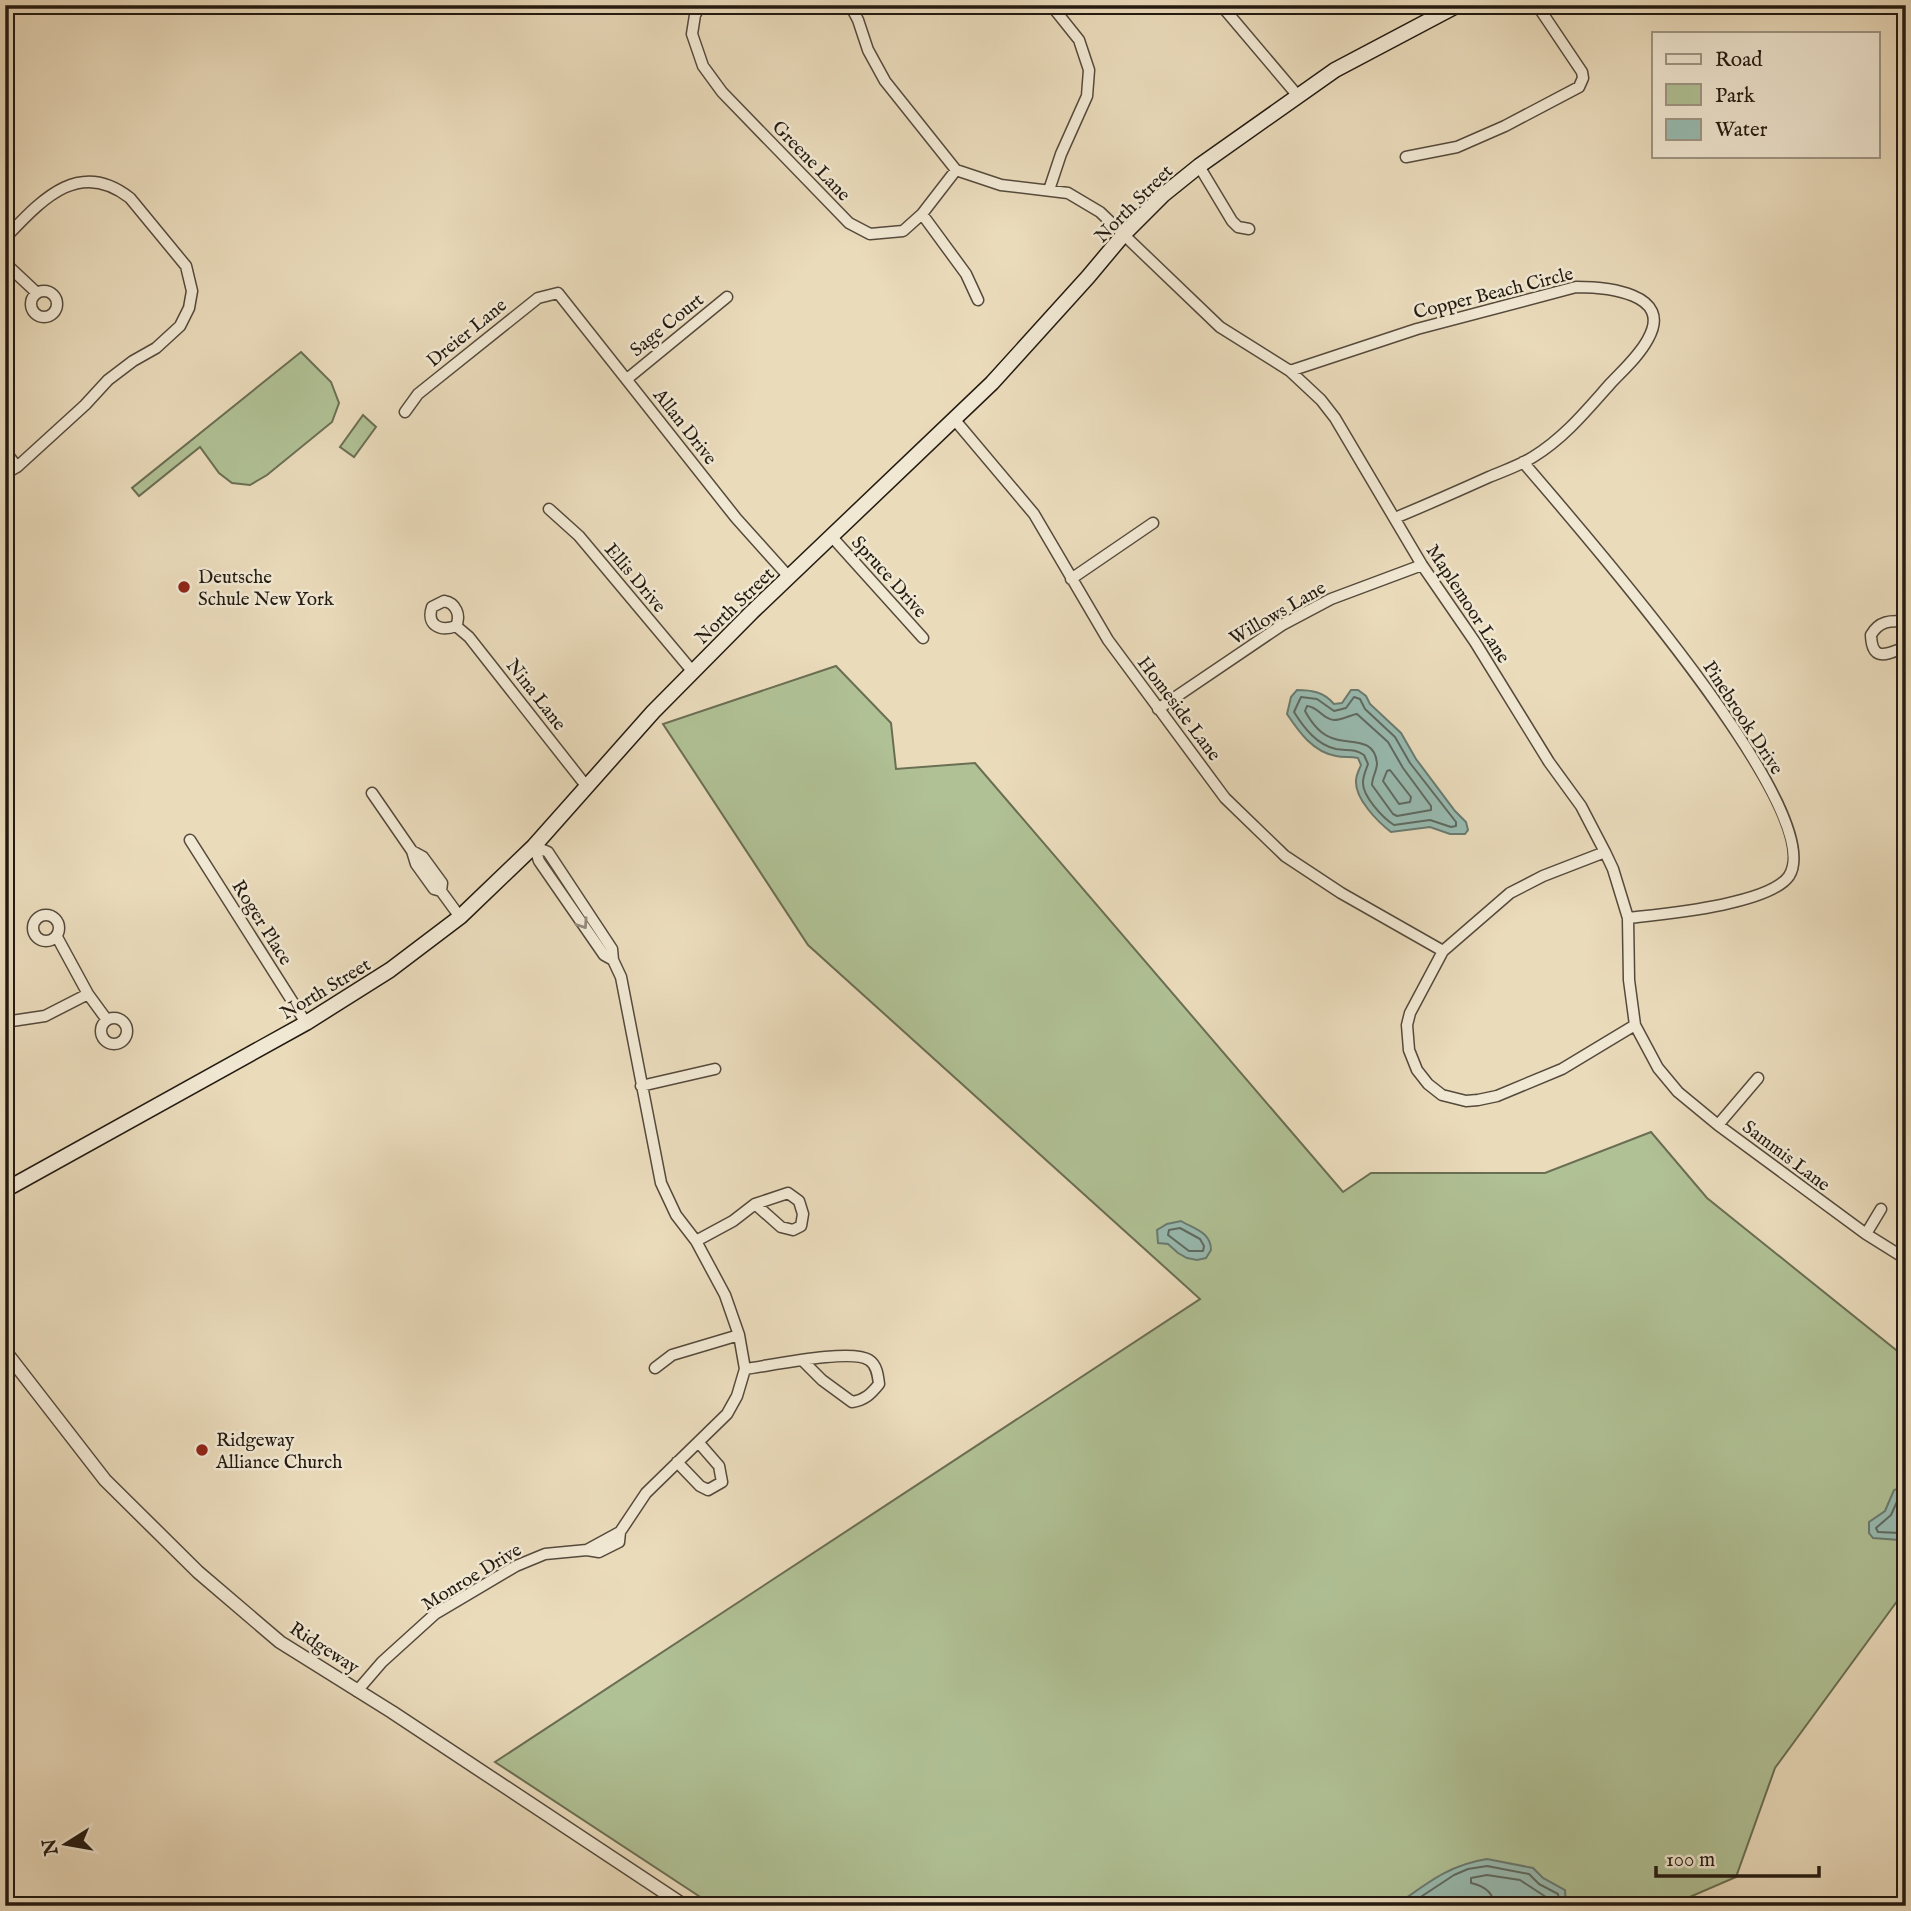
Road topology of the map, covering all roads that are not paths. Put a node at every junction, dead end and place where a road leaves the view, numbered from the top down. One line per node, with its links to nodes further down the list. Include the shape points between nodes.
1 (701, 5): 12 (street, Greene Lane, via 692,34 703,66 722,92 849,223 870,234 903,231)
2 (850, 5): 10 (street, via 886,81)
3 (1051, 5): 11 (street, via 1079,40 1089,70 1087,96)
4 (1221, 5): 7 (street)
5 (1458, 5): 7 (main road, North Street, via 1335,70)
6 (1537, 5): 8 (street, via 1582,72 1579,87 1457,147)
7 (1298, 96): 9 (main road, North Street)
8 (1406, 158)
9 (1199, 166): 13 (street, via 1232,221); 14 (main road, North Street)
10 (956, 170): 11 (street, Maplemoor Lane, via 1001,185); 12 (street, Greene Lane)
11 (1049, 190): 14 (street, Maplemoor Lane, via 1068,193 1100,212)
12 (922, 214): 20 (street, via 966,274)
13 (1250, 229)
14 (1124, 234): 21 (street, Maplemoor Lane, via 1220,327); 24 (main road, North Street)
15 (5, 238): 27 (street, via 63,186 106,185 130,198 187,266 192,291 180,326 108,380)
16 (5, 263): 17 (street)
17 (37, 293)
18 (558, 293): 22 (street, Allan Drive); 23 (street, Dreier Lane, via 538,298 418,394)
19 (727, 297): 22 (street, Sage Court)
20 (978, 300)
21 (1290, 371): 26 (street, Copper Beach Circle, via 1417,329 1576,288 1591,287 1644,300 1653,316 1652,330 1638,354 1567,433); 30 (street, Maplemoor Lane, via 1335,418)
22 (627, 379): 34 (street, Allan Drive, via 736,518)
23 (405, 412)
24 (954, 419): 32 (main road, North Street); 35 (street, Homeside Lane, via 1034,514)
25 (5, 451): 27 (street)
26 (1523, 463): 30 (street, Copper Beach Circle); 48 (street, Pinebrook Drive, via 1676,646 1749,749 1770,786 1792,843 1792,869 1777,886 1716,907)
27 (17, 467): 28 (street)
28 (5, 474)
29 (549, 509): 40 (street, Ellis Drive, via 579,536)
30 (1395, 519): 33 (street, Maplemoor Lane)
31 (1153, 523): 35 (street)
32 (831, 537): 34 (main road, North Street); 38 (street, Spruce Drive)
33 (1422, 565): 41 (street, Willows Lane, via 1331,599 1282,625); 46 (street, Maplemoor Lane, via 1581,806)
34 (789, 577): 40 (main road, North Street)
35 (1072, 579): 41 (street, Homeside Lane, via 1108,640)
36 (1906, 622): 39 (street, via 1879,624 1871,635 1877,654)
37 (456, 626): 42 (street, Nina Lane, via 469,636)
38 (923, 638)
39 (1906, 647)
40 (693, 672): 42 (main road, North Street)
41 (1158, 709): 50 (street, Homeside Lane, via 1225,798 1285,856)
42 (587, 787): 45 (main road, North Street)
43 (372, 793): 47 (street, via 412,851 423,857 442,883 441,891)
44 (190, 840): 54 (street, Roger Place)
45 (534, 846): 47 (main road, North Street); 59 (street, via 548,852 612,948)
46 (1605, 852): 48 (street, Maplemoor Lane); 50 (street, via 1510,893)
47 (460, 916): 54 (main road, North Street, via 390,970)
48 (1628, 918): 55 (street, Maplemoor Lane)
49 (57, 937): 51 (street)
50 (1443, 951): 55 (street, via 1410,1013 1407,1038 1417,1070 1428,1084 1454,1099 1497,1096 1552,1074)
51 (88, 994): 52 (street); 53 (street, via 45,1016)
52 (107, 1020)
53 (5, 1022)
54 (306, 1023): 61 (main road, North Street)
55 (1635, 1025): 56 (street, Maplemoor Lane)
56 (1658, 1068): 60 (street, Sammis Lane, via 1678,1092)
57 (715, 1069): 59 (street)
58 (1758, 1078): 60 (street)
59 (641, 1086): 65 (street, via 661,1183 676,1215)
60 (1718, 1125): 64 (street, Sammis Lane)
61 (5, 1190)
62 (755, 1204): 65 (street)
63 (1881, 1209): 64 (street)
64 (1866, 1234): 66 (street, Sammis Lane)
65 (696, 1241): 67 (street, via 725,1295)
66 (1906, 1259)
67 (739, 1335): 70 (street, via 672,1355); 71 (street)
68 (5, 1351): 74 (street, Ridgeway, via 105,1480 198,1572 280,1642)
69 (803, 1361): 69 (street, via 856,1354 871,1361 879,1384 872,1394 852,1402); 71 (street)
70 (655, 1368)
71 (745, 1369): 72 (street, via 727,1414)
72 (699, 1443): 73 (street); 73 (street, via 719,1466 722,1482 709,1490 700,1486)
73 (677, 1462): 74 (street, Monroe Drive, via 646,1493 620,1532 587,1550 545,1554 516,1566 435,1614)
74 (357, 1691): 75 (street, Ridgeway)
75 (685, 1906)

